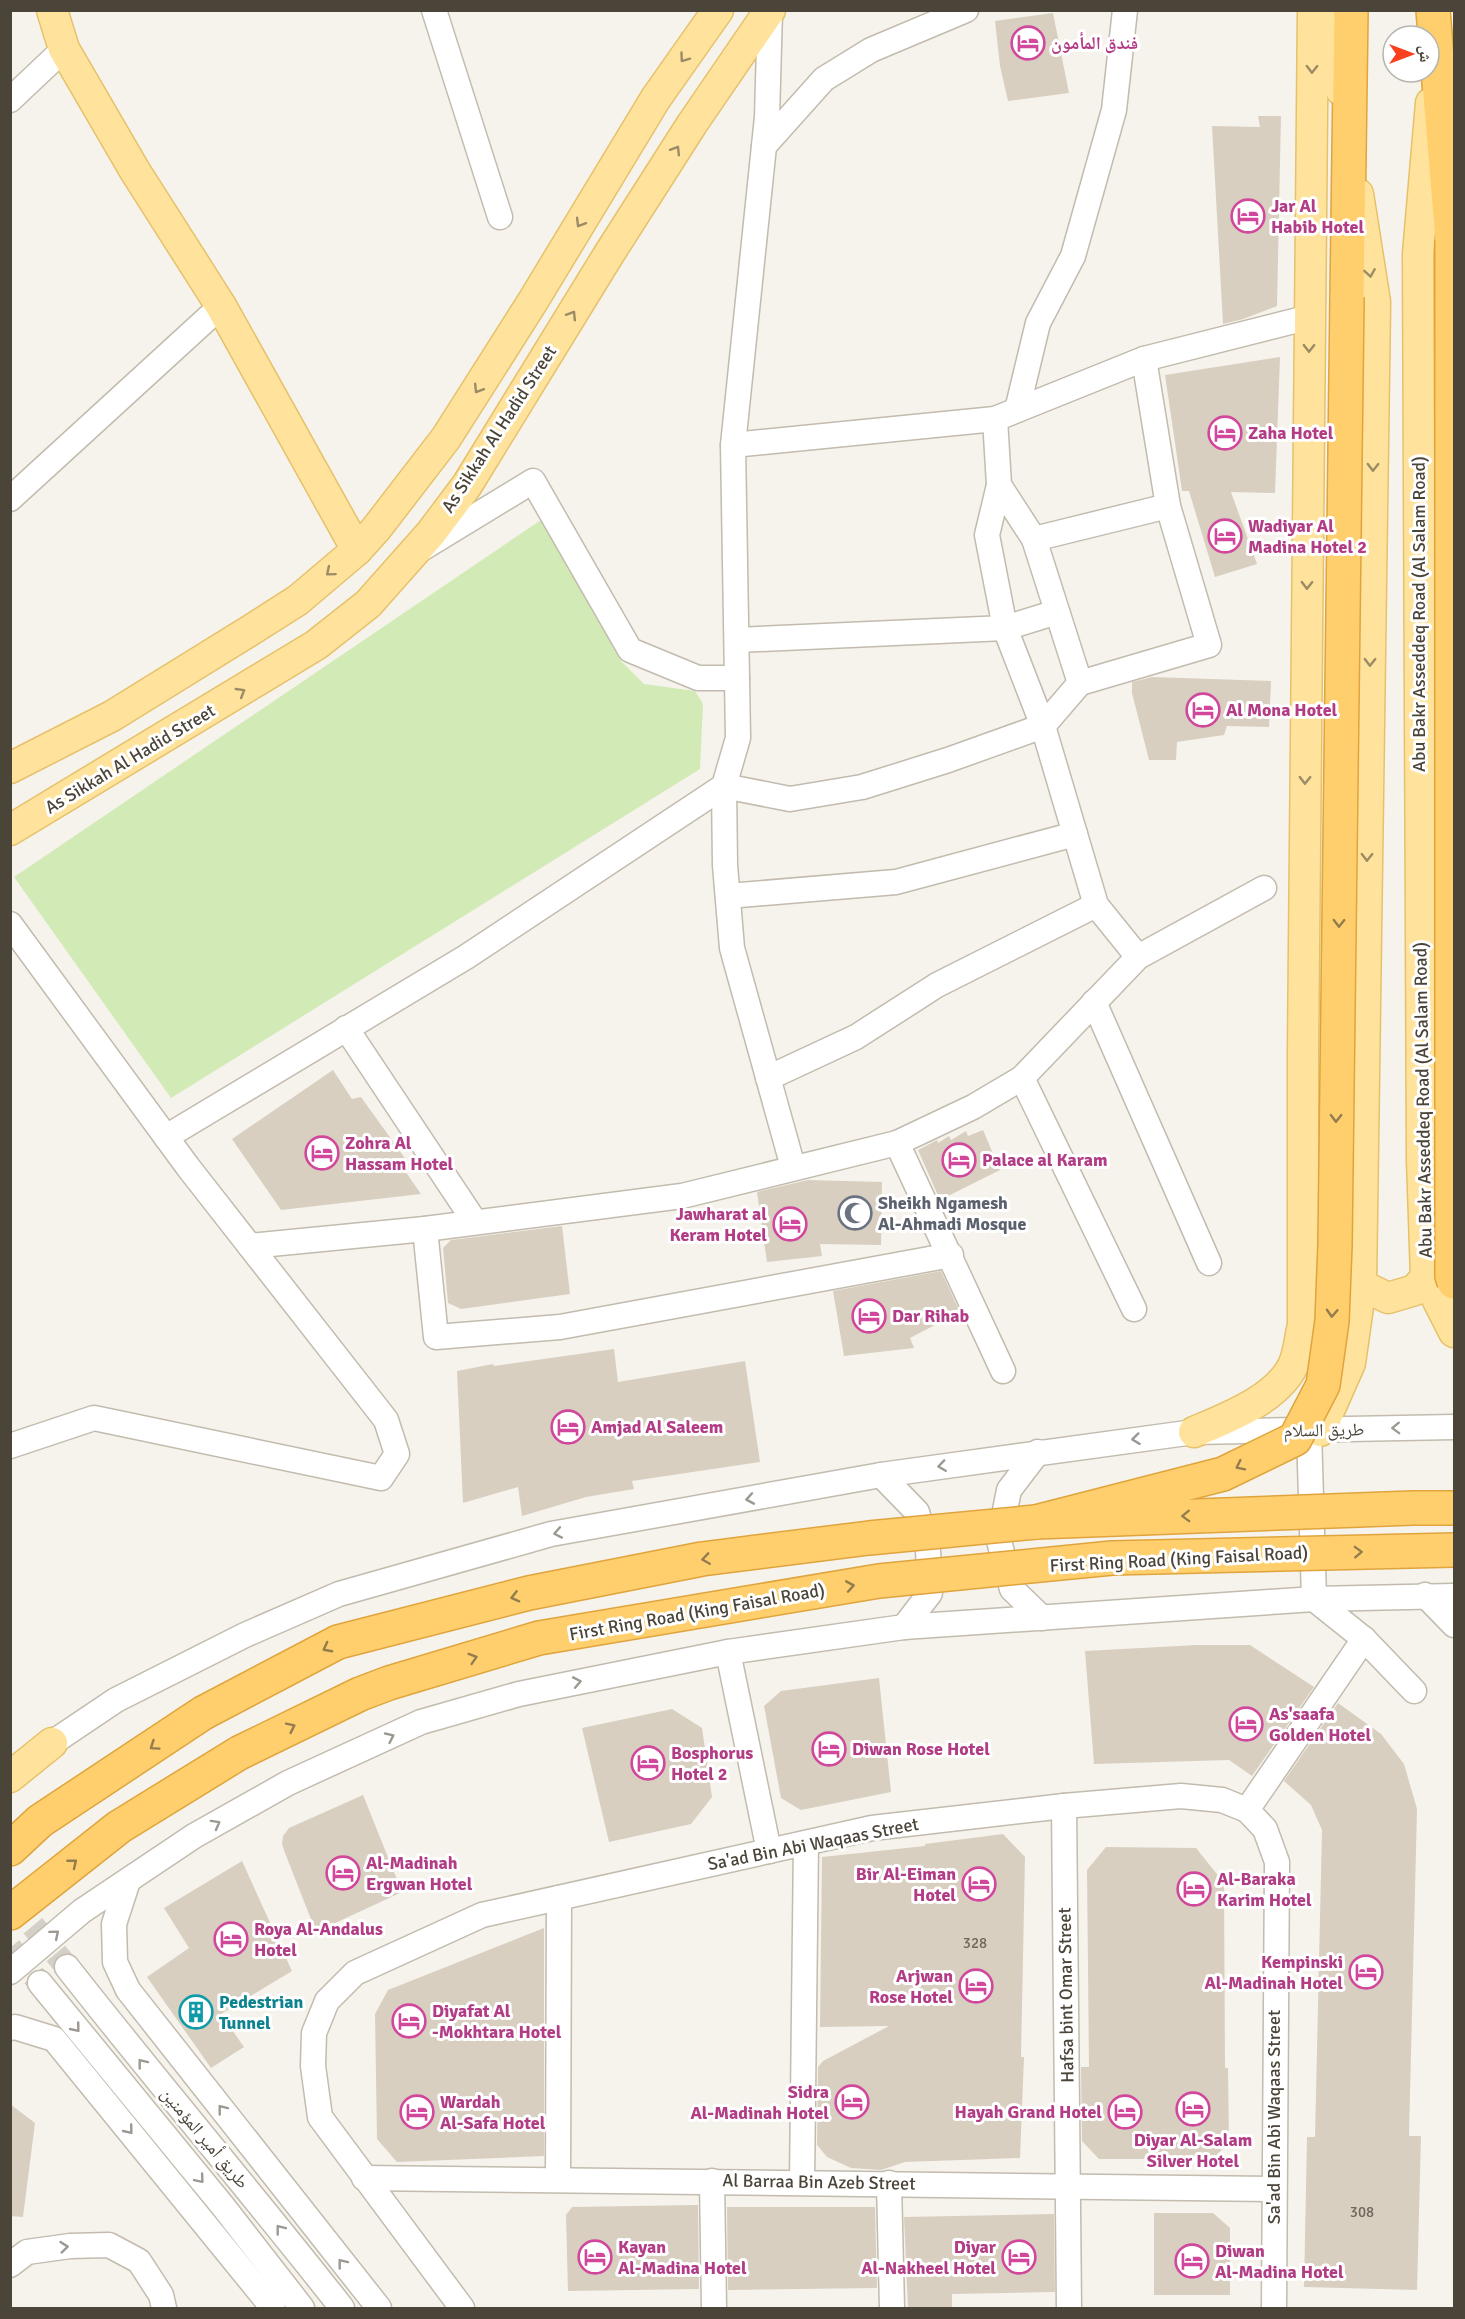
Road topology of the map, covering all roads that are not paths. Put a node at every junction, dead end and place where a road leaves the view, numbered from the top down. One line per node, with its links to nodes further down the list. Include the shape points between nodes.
1 (52, 10): 11 (main road)
2 (434, 10): 16 (street)
3 (718, 10): 26 (main road, one-way to 26, via 656,98 446,438)
4 (966, 10): 15 (street, via 871,51 824,79)
5 (1125, 10): 20 (street, via 1114,110 1073,256 1038,323)
6 (1313, 10): 18 (main road, one-way to 18)
7 (1327, 10): 14 (main road)
8 (1351, 10): 14 (highway)
9 (1435, 10): 12 (highway, Abu Bakr Asseddeq Road (Al Salam Road))
10 (770, 11): 15 (street); 27 (main road, As Sikkah Al Hadid Street, one-way to 10, via 467,485 692,124)
11 (64, 49): 13 (street); 17 (main road, via 135,171)
12 (1445, 56): 50 (main road, Abu Bakr Asseddeq Road (Al Salam Road), via 1418,254); 57 (highway, Abu Bakr Asseddeq Road (Al Salam Road), bridge, via 1452,240 1452,1276)
13 (10, 100)
14 (1348, 132): 58 (main road, one-way to 58, via 1375,302); 69 (highway, one-way to 69, bridge, via 1335,1245 1332,1321 1323,1385 1295,1439 1223,1474)
15 (764, 146): 21 (street)
16 (500, 217)
17 (221, 306): 23 (street); 26 (main road)
18 (1310, 317): 19 (street); 64 (main road, one-way to 64, via 1303,1325 1294,1363 1274,1391 1238,1413)
19 (1144, 359): 20 (street); 24 (street)
20 (1006, 414): 21 (street); 22 (street)
21 (733, 445): 30 (street)
22 (999, 485): 25 (street); 29 (street, via 987,535)
23 (10, 499)
24 (1168, 506): 25 (street); 32 (street, via 1209,645)
25 (1034, 539): 28 (street)
26 (357, 550): 34 (main road, one-way to 34, via 297,600 251,630 112,716)
27 (411, 555): 31 (street, via 533,481 630,650 698,678); 36 (main road, As Sikkah Al Hadid Street, one-way to 27, via 316,645 368,604)
28 (1057, 612): 29 (street); 32 (street)
29 (1005, 628): 30 (street); 33 (street)
30 (736, 640): 31 (street)
31 (737, 678): 35 (street, via 738,738)
32 (1080, 682): 33 (street)
33 (1043, 726): 35 (street, via 862,788 790,799); 37 (street)
34 (10, 768)
35 (724, 786): 39 (street); 44 (street, via 466,957)
36 (10, 830)
37 (1075, 834): 39 (street, via 896,882); 40 (street)
38 (1264, 888): 42 (street)
39 (728, 896): 45 (street, via 732,948)
40 (1096, 905): 42 (street); 45 (street, via 937,985 856,1037)
41 (10, 924): 47 (street)
42 (1138, 957): 43 (street)
43 (1094, 1002): 46 (street); 56 (street)
44 (346, 1028): 47 (street); 52 (street)
45 (768, 1078): 51 (street)
46 (1022, 1078): 48 (street, via 973,1107); 59 (street)
47 (165, 1137): 54 (street)
48 (897, 1143): 51 (street); 55 (street)
49 (1455, 1150): 50 (main road)
50 (1422, 1160): 57 (main road, Abu Bakr Asseddeq Road (Al Salam Road))
51 (793, 1167): 52 (street, via 682,1196)
52 (475, 1222): 53 (street)
53 (425, 1229): 54 (street); 55 (street, via 436,1337 560,1327)
54 (250, 1246): 65 (street, via 386,1420 397,1454 381,1478 94,1418)
55 (951, 1255): 61 (street)
56 (1209, 1263)
57 (1440, 1279): 58 (main road, Abu Bakr Asseddeq Road (Al Salam Road), via 1388,1298); 60 (main road)
58 (1361, 1286): 63 (main road, via 1350,1363)
59 (1134, 1309)
60 (1455, 1332)
61 (1002, 1371)
62 (1455, 1427): 63 (street, طريق السلام, one-way to 63)
63 (1314, 1431): 64 (street, طريق السلام); 73 (street)
64 (1194, 1432): 66 (street, طريق السلام, one-way to 66)
65 (10, 1446)
66 (1038, 1452): 67 (street, طريق السلام, one-way to 67); 74 (street, via 1009,1490 999,1541 1012,1589)
67 (881, 1475): 76 (street, via 917,1512 928,1550 930,1593); 80 (street, طريق السلام, one-way to 80, via 551,1534 339,1594 245,1635 116,1700)
68 (1455, 1508): 69 (highway, one-way to 69, bridge)
69 (1035, 1522): 86 (highway, one-way to 86, bridge, via 702,1559 529,1593 338,1642 202,1713 40,1821)
70 (1455, 1550): 90 (highway, First Ring Road (King Faisal Road), one-way to 70, bridge, via 119,1827 239,1753 379,1687 539,1638 879,1581 1112,1558)
71 (1425, 1595): 72 (street); 73 (street); 75 (street)
72 (1455, 1596)
73 (1314, 1599): 74 (street); 77 (street)
74 (1042, 1618): 76 (street)
75 (1455, 1625)
76 (904, 1627): 78 (street)
77 (1364, 1639): 79 (street); 84 (street)
78 (728, 1652): 87 (street); 88 (street, one-way to 78, via 194,1836 288,1783 422,1722 519,1694)
79 (1414, 1691)
80 (52, 1743): 81 (main road); 82 (main road)
81 (10, 1752)
82 (10, 1777)
83 (1064, 1806): 84 (street, Sa'ad Bin Abi Waqaas Street, via 1181,1796 1222,1800); 85 (street, Sa'ad Bin Abi Waqaas Street, via 872,1828); 100 (street, Hafsa bint Omar Street)
84 (1247, 1810): 101 (street, Sa'ad Bin Abi Waqaas Street, via 1265,1829 1276,1862)
85 (806, 1843): 87 (street, Sa'ad Bin Abi Waqaas Street); 98 (street)
86 (10, 1850)
87 (769, 1851): 89 (street, Sa'ad Bin Abi Waqaas Street)
88 (128, 1881): 92 (street, one-way to 88, via 82,1911); 107 (street, one-way to 88, via 128,1990 115,1962 114,1924)
89 (559, 1898): 95 (street, Sa'ad Bin Abi Waqaas Street, via 482,1915 355,1973 327,2001 314,2033 313,2066 320,2117); 96 (street)
90 (10, 1913)
91 (67, 1967): 106 (street, طريق أمير المؤمنين, one-way to 91)
92 (10, 1972)
93 (40, 1983): 105 (street, one-way to 105)
94 (10, 2028): 104 (street, one-way to 104, via 54,2039)
95 (364, 2178): 96 (street, Al Barraa Bin Azeb Street); 108 (street, Sa'ad Bin Abi Waqaas Street)
96 (558, 2179): 97 (street, Al Barraa Bin Azeb Street)
97 (712, 2181): 98 (street, Al Barraa Bin Azeb Street); 109 (street)
98 (802, 2182): 99 (street, Al Barraa Bin Azeb Street)
99 (889, 2183): 100 (street, Al Barraa Bin Azeb Street); 110 (street)
100 (1068, 2185): 101 (street, Al Barraa Bin Azeb Street); 111 (street, Hafsa bint Omar Street)
101 (1273, 2188): 112 (street, Sa'ad Bin Abi Waqaas Street)
102 (10, 2265): 103 (street, one-way to 103, via 27,2252 109,2245 139,2261 161,2295)
103 (164, 2308)
104 (273, 2308)
105 (302, 2308)
106 (342, 2308)
107 (378, 2308)
108 (462, 2308)
109 (714, 2308)
110 (892, 2308)
111 (1069, 2308)
112 (1274, 2308)

